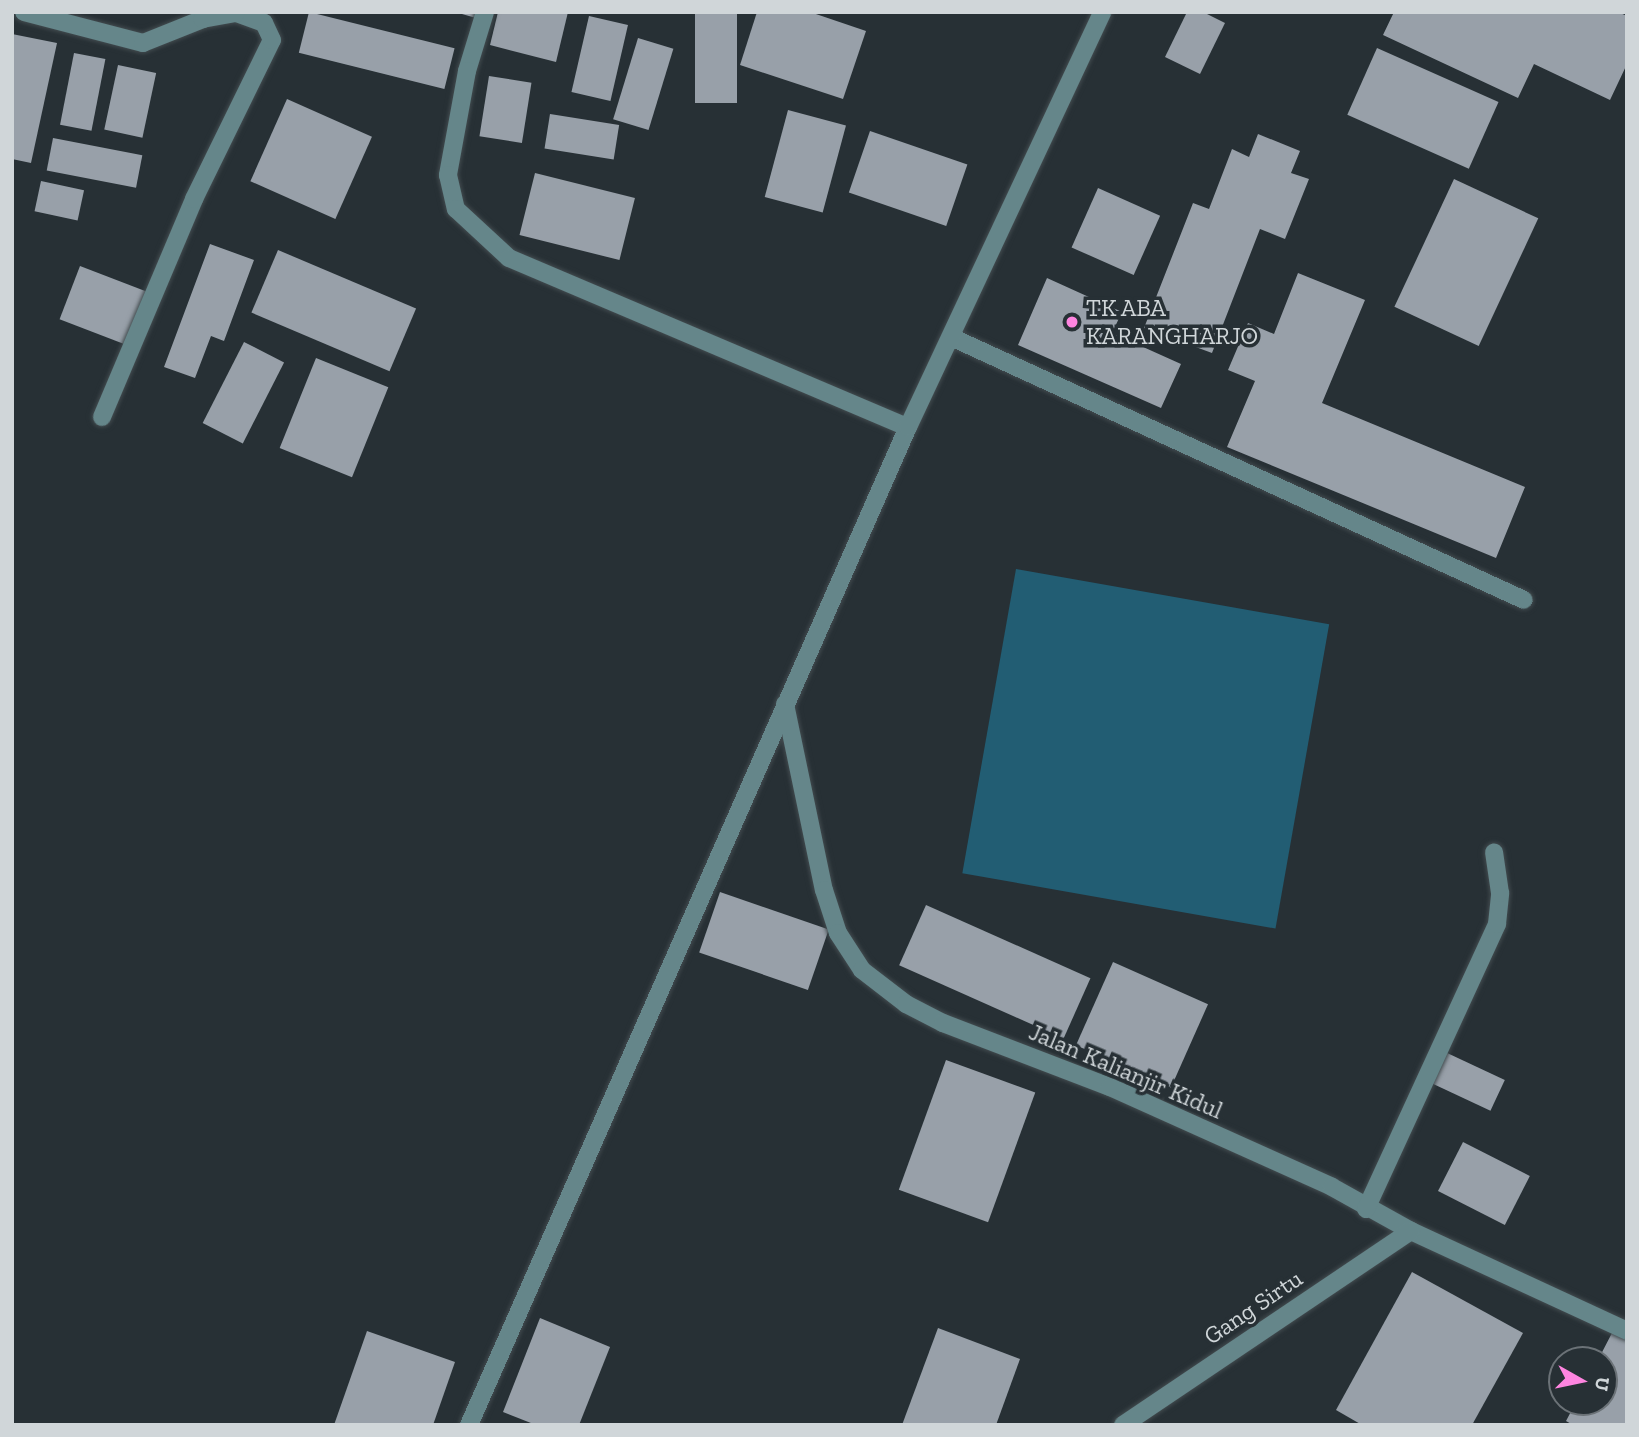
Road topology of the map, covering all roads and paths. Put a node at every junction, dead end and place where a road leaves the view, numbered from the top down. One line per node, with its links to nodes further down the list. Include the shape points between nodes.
1 (24, 12): 4 (street, via 142,43)
2 (485, 12): 7 (street, via 467,71 448,175 456,209 509,258)
3 (1102, 12): 5 (street)
4 (204, 15): 6 (street, via 236,13 264,23 272,40 200,187)
5 (951, 337): 7 (street); 8 (street)
6 (102, 417)
7 (908, 427): 9 (street)
8 (1524, 600)
9 (785, 705): 11 (street, Jalan Kalianjir Kidul, via 824,890 838,933 862,970 906,1004 943,1023 1110,1087 1332,1187); 14 (street)
10 (1494, 852): 11 (street, via 1500,893 1497,924)
11 (1366, 1209): 12 (street, Jalan Kalianjir Kidul)
12 (1411, 1231): 13 (street, Jalan Kalianjir Kidul); 15 (street, Gang Sirtu)
13 (1627, 1331)
14 (469, 1425)
15 (1123, 1425)

